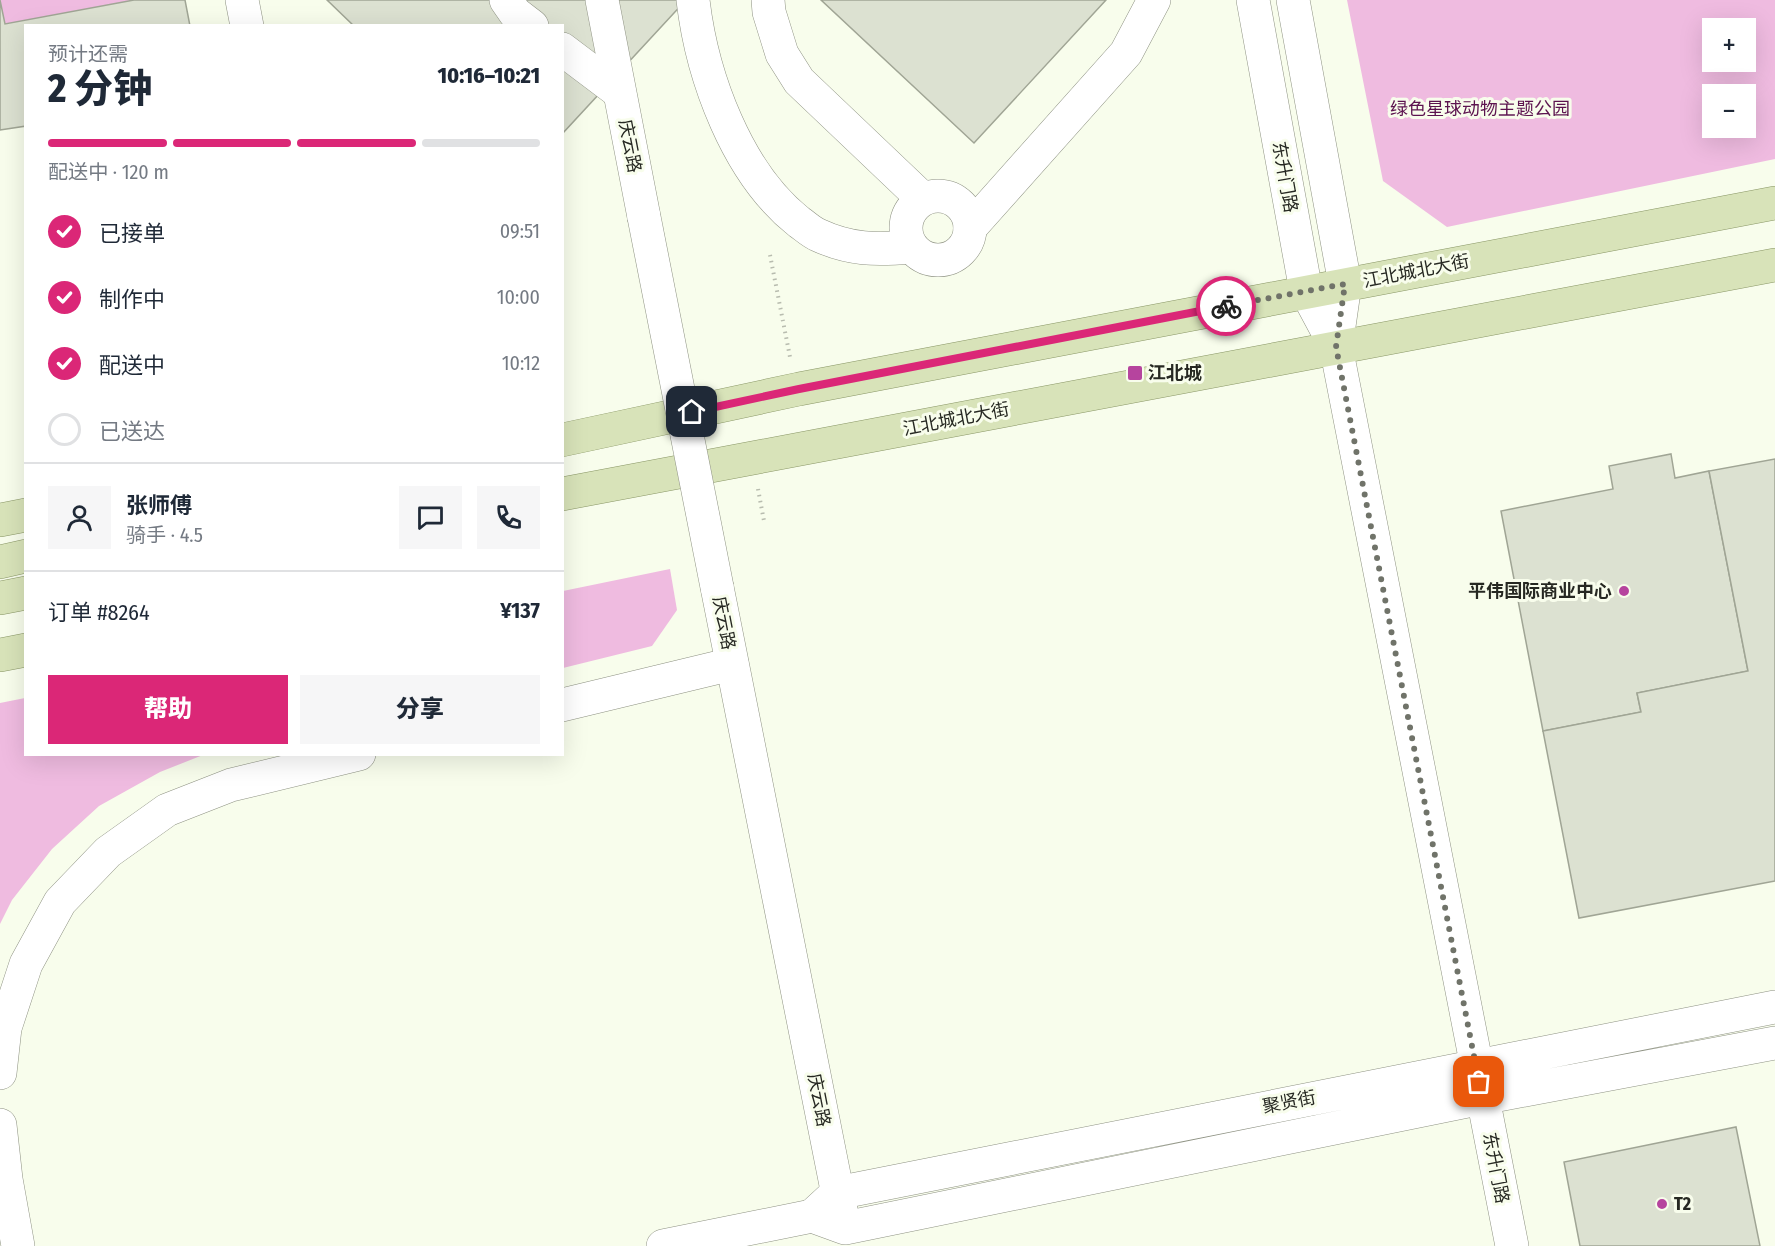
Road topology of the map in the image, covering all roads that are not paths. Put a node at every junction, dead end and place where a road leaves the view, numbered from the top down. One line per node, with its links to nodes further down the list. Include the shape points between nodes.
1 (242, 0): 9 (street)
2 (506, 0): 10 (street)
3 (602, 0): 12 (street, 庆云路)
4 (693, 0): 16 (street, via 708,74 728,126 754,173 784,209 816,234 852,248)
5 (768, 0): 13 (street, via 782,54 799,81)
6 (1154, 0): 15 (street, via 1126,53)
7 (1252, 0): 19 (street, 东升门路)
8 (1293, 0): 18 (street, 东升门路)
9 (247, 24)
10 (529, 24)
11 (564, 50): 12 (street)
12 (620, 92): 33 (street, 庆云路, bridge)
13 (924, 199): 15 (street, via 945,196 955,201 963,208); 16 (street, via 915,206 906,226)
14 (1775, 203): 18 (main road, 江北城北大街)
15 (970, 228): 16 (street, via 964,247 947,259 928,259)
16 (911, 247)
17 (1775, 265): 20 (main road, 江北城北大街)
18 (1345, 284): 19 (main road, 江北城北大街); 20 (street, 东升门路)
19 (1306, 291): 20 (street, 东升门路); 21 (main road, 江北城北大街)
20 (1336, 347): 24 (main road, 江北城北大街); 38 (street, 东升门路)
21 (799, 389): 22 (main road); 23 (main road, 江北城北大街)
22 (564, 421)
23 (564, 440)
24 (564, 494)
25 (24, 515): 26 (main road)
26 (0, 520)
27 (24, 556): 28 (main road)
28 (0, 562)
29 (24, 593): 30 (main road)
30 (0, 598)
31 (24, 650): 32 (main road)
32 (0, 656)
33 (732, 664): 34 (street); 42 (street, 庆云路)
34 (564, 705)
35 (351, 756): 39 (street, via 231,785 167,810 108,852 60,902 26,964 5,1028)
36 (1775, 1007): 38 (street, 聚贤街)
37 (1775, 1042): 40 (street, 聚贤街)
38 (1476, 1065): 40 (street, 东升门路); 42 (street, 聚贤街)
39 (0, 1073)
40 (1482, 1098): 44 (street, 聚贤街); 47 (street, 东升门路)
41 (0, 1125): 45 (street)
42 (837, 1193): 43 (street); 44 (street, 庆云路)
43 (812, 1216): 44 (street, 聚贤街); 46 (street, 聚贤街)
44 (847, 1237)
45 (18, 1246)
46 (663, 1246)
47 (1512, 1246)

